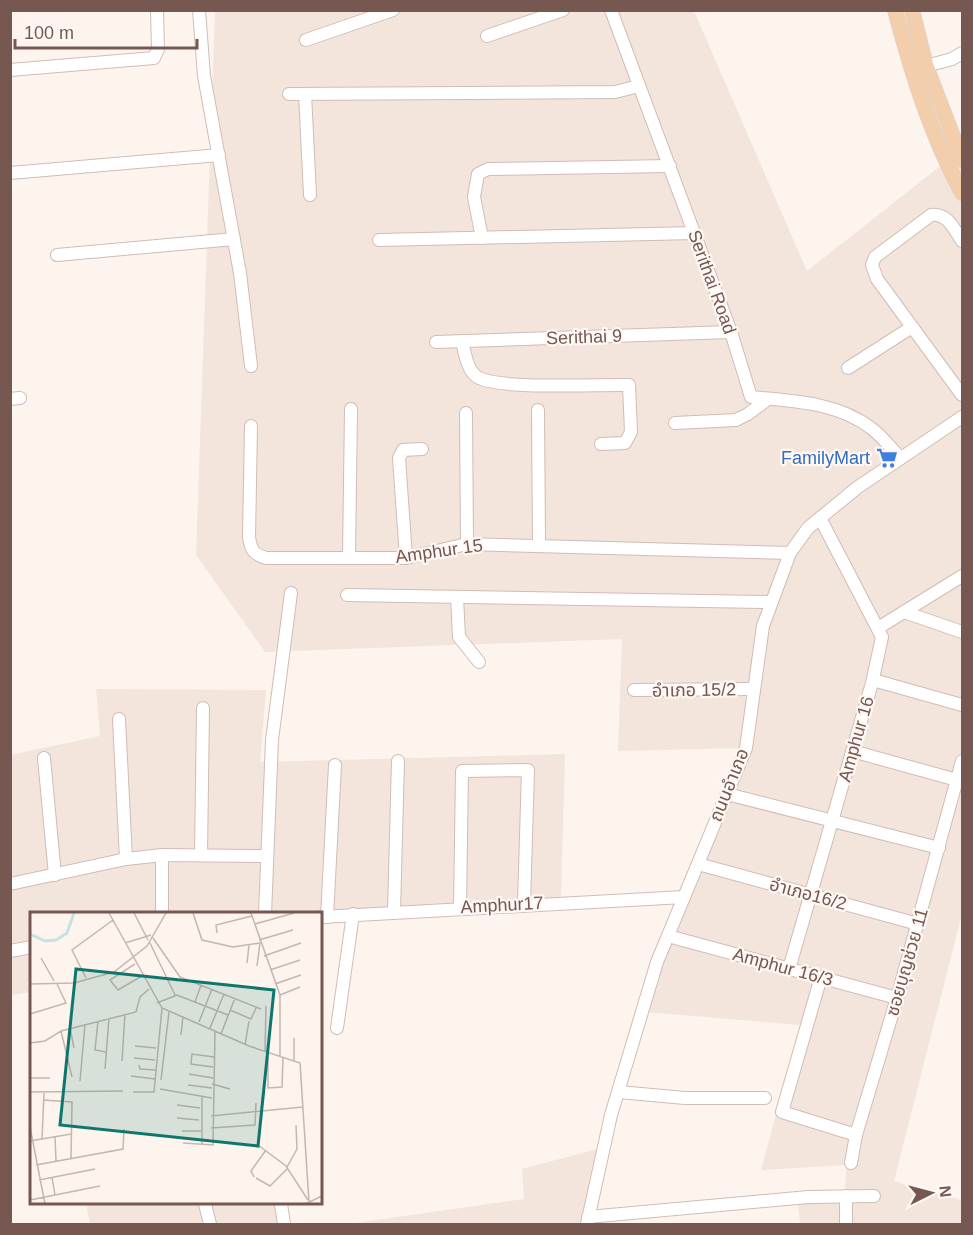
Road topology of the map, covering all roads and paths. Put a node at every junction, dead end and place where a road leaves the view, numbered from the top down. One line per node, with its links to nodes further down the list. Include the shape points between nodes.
1 (157, 10): 12 (street, via 158,50 154,58)
2 (199, 10): 16 (street, via 204,76)
3 (393, 10): 9 (street)
4 (563, 10): 8 (street)
5 (611, 10): 13 (street, Serithai Road)
6 (895, 10): 20 (main road, via 936,141)
7 (912, 10): 11 (main road)
8 (487, 36)
9 (306, 40)
10 (963, 53): 11 (street)
11 (926, 66): 17 (main road)
12 (10, 70)
13 (639, 86): 15 (street, via 615,92); 18 (street, Serithai Road)
14 (289, 94): 15 (street)
15 (305, 94): 21 (street)
16 (219, 155): 19 (street); 24 (street)
17 (963, 160)
18 (670, 166): 22 (street, Serithai Road); 23 (street, via 488,169 478,174 474,185)
19 (10, 173)
20 (963, 193)
21 (310, 195)
22 (694, 233): 23 (street); 29 (street, Serithai Road)
23 (482, 238): 25 (street)
24 (234, 239): 27 (street); 32 (street)
25 (379, 240)
26 (963, 241): 28 (street, via 947,219 931,214 875,257 872,272)
27 (57, 255)
28 (912, 327): 33 (street); 34 (street)
29 (732, 332): 30 (street, Serithai 9); 35 (street, Serithai Road, via 751,396)
30 (462, 341): 31 (street, Serithai 9); 42 (street, via 468,367 478,378 502,384 629,385 631,432 625,443)
31 (436, 342)
32 (251, 366)
33 (848, 368)
34 (963, 395)
35 (768, 399): 40 (street, via 736,420); 44 (street, via 842,412 872,428)
36 (351, 409): 49 (street)
37 (538, 410): 47 (street)
38 (466, 413): 46 (street)
39 (963, 417): 44 (street, ถนนอำเภอ)
40 (675, 423)
41 (251, 426): 49 (street, Amphur 15, via 251,549 266,558)
42 (601, 444)
43 (422, 449): 50 (street, via 404,450 399,458)
44 (900, 458): 45 (street, ถนนอำเภอ)
45 (820, 519): 48 (street, ถนนอำเภอ, via 808,528); 57 (street, Amphur 16)
46 (467, 544): 47 (street, Amphur 15); 50 (street, Amphur 15)
47 (539, 544): 48 (street, Amphur 15)
48 (790, 553): 55 (street, ถนนอำเภอ)
49 (349, 557): 50 (street, Amphur 15)
50 (406, 558)
51 (963, 576): 56 (street)
52 (291, 592): 77 (street, via 272,740)
53 (347, 595): 54 (street)
54 (457, 597): 55 (street); 59 (street, via 459,637)
55 (771, 602): 61 (street, ถนนอำเภอ, via 763,626)
56 (904, 612): 57 (street); 58 (street)
57 (878, 628): 60 (street, Amphur 16, via 882,637)
58 (963, 632)
59 (479, 662)
60 (873, 680): 63 (street); 66 (street, Amphur 16)
61 (754, 689): 62 (street, อำเภอ 15/2); 72 (street, ถนนอำเภอ, via 746,748)
62 (634, 690)
63 (963, 705)
64 (203, 708): 76 (street)
65 (118, 719): 78 (street)
66 (852, 751): 71 (street); 73 (street, Amphur 16)
67 (44, 758): 80 (street)
68 (398, 760): 86 (street)
69 (963, 761): 71 (street, ซอยบุญช่วย 11)
70 (335, 765): 90 (street)
71 (957, 780): 74 (street, ซอยบุญช่วย 11)
72 (727, 794): 73 (street); 79 (street, ถนนอำเภอ)
73 (832, 821): 74 (street); 82 (street, Amphur 16)
74 (939, 848): 91 (street, ซอยบุญช่วย 11)
75 (162, 855): 76 (street); 78 (street); 87 (street)
76 (201, 855): 77 (street)
77 (265, 856): 88 (street)
78 (126, 859): 80 (street)
79 (698, 864): 82 (street, อำเภอ16/2); 83 (street, ถนนอำเภอ)
80 (55, 875): 81 (street)
81 (10, 884)
82 (810, 895): 91 (street, อำเภอ16/2); 95 (street, Amphur 16)
83 (684, 897): 84 (street, Amphur17); 92 (street, ถนนอำเภอ)
84 (524, 904): 85 (street, Amphur17); 85 (street, via 528,770 462,771)
85 (460, 908): 86 (street, Amphur17)
86 (394, 911): 89 (street, Amphur17)
87 (162, 912)
88 (265, 912)
89 (353, 914): 90 (street, Amphur17); 98 (street)
90 (324, 917)
91 (918, 924): 97 (street, ซอยบุญช่วย 11)
92 (668, 936): 95 (street, Amphur 16/3); 99 (street, ถนนอำเภอ)
93 (30, 947): 94 (street)
94 (10, 951)
95 (789, 969): 96 (street, Amphur 16/3)
96 (821, 977): 97 (street, Amphur 16/3); 101 (street, via 782,1112)
97 (897, 998): 101 (street, ซอยบุญช่วย 11)
98 (337, 1028)
99 (619, 1092): 100 (street, via 685,1098); 107 (street, ถนนอำเภอ)
100 (765, 1098)
101 (856, 1135): 102 (street, ซอยบุญช่วย 11)
102 (851, 1163)
103 (846, 1196): 104 (street); 107 (street); 110 (street)
104 (874, 1196)
105 (205, 1205): 108 (street)
106 (281, 1205): 109 (street)
107 (587, 1221)
108 (210, 1224)
109 (284, 1224)
110 (846, 1224)

